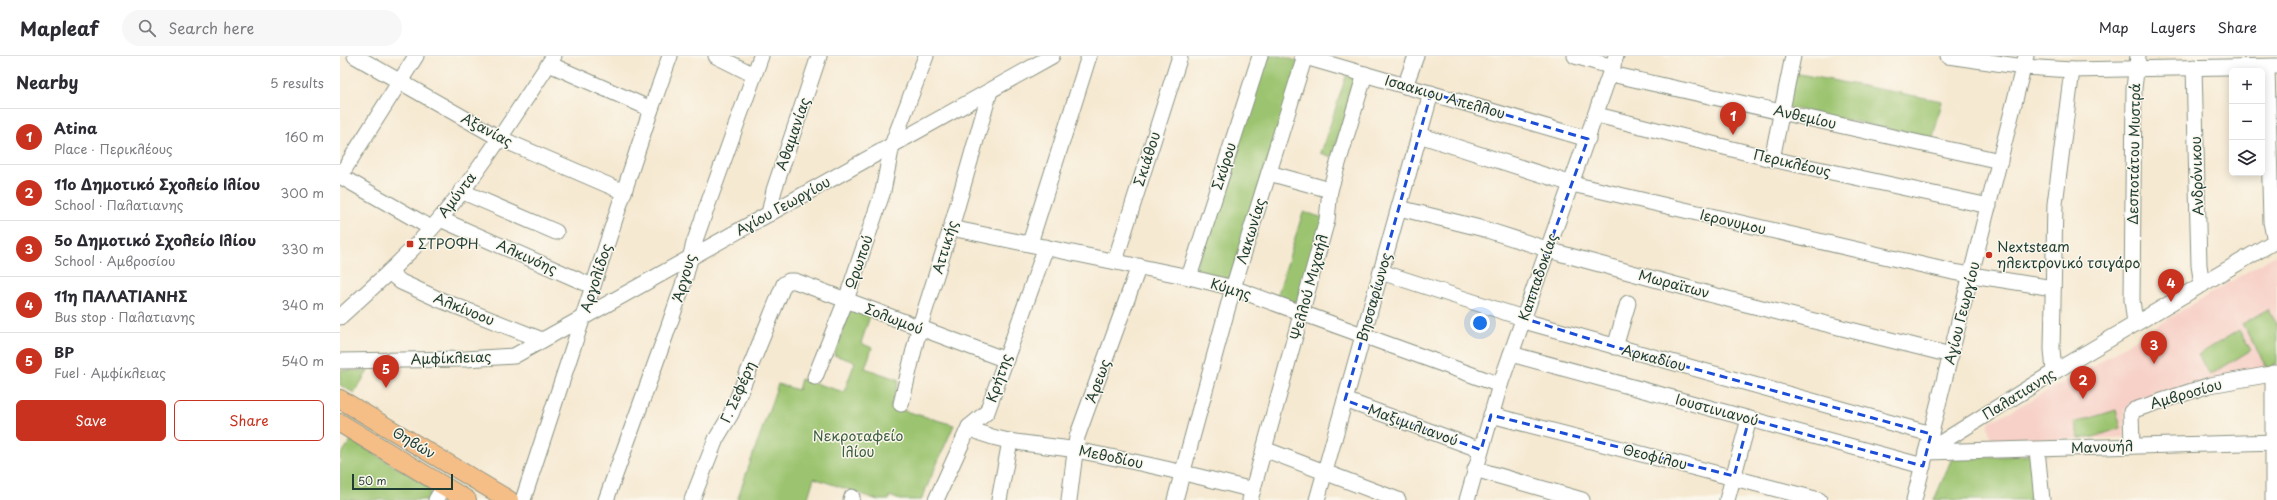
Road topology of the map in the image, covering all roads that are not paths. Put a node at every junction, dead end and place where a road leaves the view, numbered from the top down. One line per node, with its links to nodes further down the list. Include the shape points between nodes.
1 (355, 56): 26 (street, Αξανίας)
2 (416, 56): 26 (street)
3 (670, 56): 30 (street, Αργολίδος)
4 (716, 56): 25 (street)
5 (761, 56): 25 (street, Άργους)
6 (819, 56): 47 (street, Αθαμανίας, via 774,190)
7 (926, 56): 36 (street, Ωρωπού)
8 (1052, 56): 28 (street, Αγίου Γεωργίου)
9 (1088, 56): 52 (street)
10 (1180, 56): 56 (street, Σκιάθου)
11 (1260, 56): 60 (street, Σκύρου)
12 (1304, 56): 24 (street, Ισαακιου Απελλου); 39 (street, Λακωνίας)
13 (1416, 56): 27 (street)
14 (1575, 56): 20 (street, Ανθεμίου)
15 (1793, 56): 31 (street)
16 (1948, 56): 18 (street)
17 (551, 60): 30 (street); 34 (street, Αμύντα)
18 (2025, 62): 23 (street); 38 (street, Αγίου Γεωργίου)
19 (2137, 63): 22 (street); 23 (street); 73 (street, Δεσποτάτου Μυστρά, via 2132,292)
20 (1613, 66): 31 (street, Ανθεμίου); 32 (street, Καππαδοκίας)
21 (2272, 66): 22 (street); 51 (street, via 2271,222)
22 (2194, 67): 63 (street, Ανδρόνικου, via 2199,257)
23 (2072, 70): 66 (street, via 2056,204)
24 (1365, 74): 27 (street, Ισαακιου Απελλου); 42 (street, Ψελλού Μιχαήλ)
25 (754, 75): 55 (street, Άργους)
26 (400, 82): 34 (street, Αξανίας); 40 (street)
27 (1405, 86): 29 (street, Ισαακιου Απελλου)
28 (990, 91): 36 (street, Αγίου Γεωργίου); 49 (street, Αττικής)
29 (1431, 93): 33 (street, Βησσαρίωνος); 35 (street, Ισαακιου Απελλου)
30 (651, 109): 44 (street, Αργολίδος)
31 (1782, 112): 37 (street); 38 (street, Ανθεμίου)
32 (1597, 116): 35 (street, Καππαδοκίας); 37 (street, Περικλέους)
33 (1419, 135): 41 (street, Ιερονυμου); 46 (street, Βησσαρίωνος)
34 (499, 138): 43 (street, Αμύντα); 44 (street, Αξανίας)
35 (1588, 139): 41 (street, Καππαδοκίας)
36 (892, 145): 47 (street, Αγίου Γεωργίου); 67 (street, Ωρωπού, via 883,191)
37 (1772, 159): 45 (street, Περικλέους)
38 (2000, 161): 45 (street, Αγίου Γεωργίου)
39 (1269, 173): 42 (street); 65 (street, Λακωνίας)
40 (340, 176): 48 (street, Αλκινόης)
41 (1572, 184): 54 (street, Καππαδοκίας); 61 (street, Ιερονυμου)
42 (1330, 190): 69 (street, Ψελλού Μιχαήλ, via 1327,220)
43 (461, 191): 48 (street, Αμύντα); 50 (street)
44 (624, 192): 64 (street, Αργολίδος)
45 (1988, 206): 61 (street, Αγίου Γεωργίου)
46 (1399, 208): 54 (street, Μωραϊτων, via 1484,229); 59 (street, Βησσαρίωνος)
47 (769, 214): 55 (street, Αγίου Γεωργίου)
48 (436, 224): 58 (street, Αμύντα); 64 (street, Αλκινόης)
49 (951, 228): 52 (street, Κύμης); 74 (street, Αττικής)
50 (556, 232)
51 (2276, 241): 63 (street, Παλατιανης)
52 (1030, 243): 53 (street, Κύμης)
53 (1046, 247): 56 (street, Κύμης); 81 (street, Κρήτης)
54 (1547, 249): 72 (street, Καππαδοκίας); 79 (street, Μωραϊτων, via 1746,304)
55 (690, 258): 71 (street, Αγίου Γεωργίου); 112 (street, Άργους, via 665,337)
56 (1115, 261): 57 (street, Κύμης)
57 (1139, 266): 60 (street, Κύμης); 99 (street, Άρεως, via 1077,437)
58 (389, 272): 70 (street, Αμύντα); 76 (street, Αλκίνοου, via 401,282 438,299)
59 (1381, 272): 72 (street, Αρκαδίου); 75 (street, Βησσαρίωνος)
60 (1189, 276): 65 (street, Κύμης)
61 (1971, 276): 66 (street, Ιερονυμου); 79 (street, Αγίου Γεωργίου)
62 (784, 284): 67 (street, Σολωμού, via 795,281); 113 (street, Γ. Σεφέρη, via 731,414 716,439)
63 (2202, 284): 73 (street, Παλατιανης)
64 (592, 286): 71 (street, Αργολίδος)
65 (1233, 288): 69 (street, Κύμης); 105 (street, Λακωνίας)
66 (2053, 288): 83 (street)
67 (846, 300): 74 (street, Σολωμού); 85 (street, Ωρωπού)
68 (1628, 302): 77 (street)
69 (1302, 313): 75 (street, Κύμης); 98 (street, Ψελλού Μιχαήλ)
70 (340, 318)
71 (582, 318): 76 (street, Αγίου Γεωργίου); 111 (street, Αργολίδος)
72 (1523, 318): 77 (street, Αρκαδίου, via 1531,323); 78 (street, Καππαδοκίας)
73 (2135, 323): 83 (street, Παλατιανης)
74 (919, 329): 81 (street, Σολωμού); 89 (street, Αττικής)
75 (1363, 335): 86 (street, Κύμης); 88 (street, Βησσαρίωνος)
76 (542, 340): 80 (street, Αγίου Γεωργίου)
77 (1616, 347): 94 (street, Αρκαδίου)
78 (1511, 354): 86 (street, Καππαδοκίας); 91 (street, Ιουστινιανού)
79 (1951, 355): 94 (street, Αγίου Γεωργίου)
80 (514, 356): 82 (street, Αμφίκλειας)
81 (1006, 360): 93 (street, Κρήτης, via 987,412)
82 (340, 361)
83 (2054, 372): 102 (street, Παλατιανης)
84 (2275, 373): 96 (street); 97 (street, Αμβροσίου, via 2195,389 2134,410 2130,418)
85 (815, 377)
86 (1500, 385): 90 (street, Καππαδοκίας)
87 (340, 398): 110 (main road, Θηβών)
88 (1345, 400): 100 (street, Μαξιμιλιανού); 104 (street, Βησσαρίωνος)
89 (901, 404)
90 (1491, 415): 100 (street, Καππαδοκίας); 106 (street, Θεοφίλου)
91 (1749, 418): 102 (street, Ιουστινιανού); 106 (street)
92 (340, 423): 107 (main road, Θηβών)
93 (969, 427): 95 (street, Μεθοδίου, via 980,434); 114 (street, Κρήτης)
94 (1931, 434): 102 (street, Αγίου Γεωργίου)
95 (1010, 441): 99 (street, Μεθοδίου); 115 (street)
96 (2275, 442): 97 (street, Μανουήλ); 126 (street)
97 (2132, 446): 101 (street, Μανουήλ)
98 (1264, 449): 104 (street); 108 (street, Ψελλού Μιχαήλ)
99 (1075, 450): 105 (street, Μεθοδίου); 116 (street, Άρεως)
100 (1481, 450): 103 (street, Καππαδοκίας)
101 (2037, 450): 102 (street, Μανουήλ); 125 (street)
102 (1925, 459): 124 (street, Αγίου Γεωργίου)
103 (1476, 469): 120 (street, Καππαδοκίας); 121 (street)
104 (1325, 471): 118 (street, Βησσαρίωνος); 119 (street)
105 (1184, 472): 108 (street, Μεθοδίου); 117 (street, Λακωνίας)
106 (1734, 476): 122 (street); 123 (street, Θεοφίλου)
107 (440, 493): 109 (main road, Θηβών)
108 (1252, 495)
109 (467, 500)
110 (509, 500)
111 (523, 500)
112 (606, 500)
113 (692, 500)
114 (936, 500)
115 (999, 500)
116 (1069, 500)
117 (1175, 500)
118 (1317, 500)
119 (1398, 500)
120 (1467, 500)
121 (1582, 500)
122 (1727, 500)
123 (1819, 500)
124 (1914, 500)
125 (2042, 500)
126 (2272, 500)

